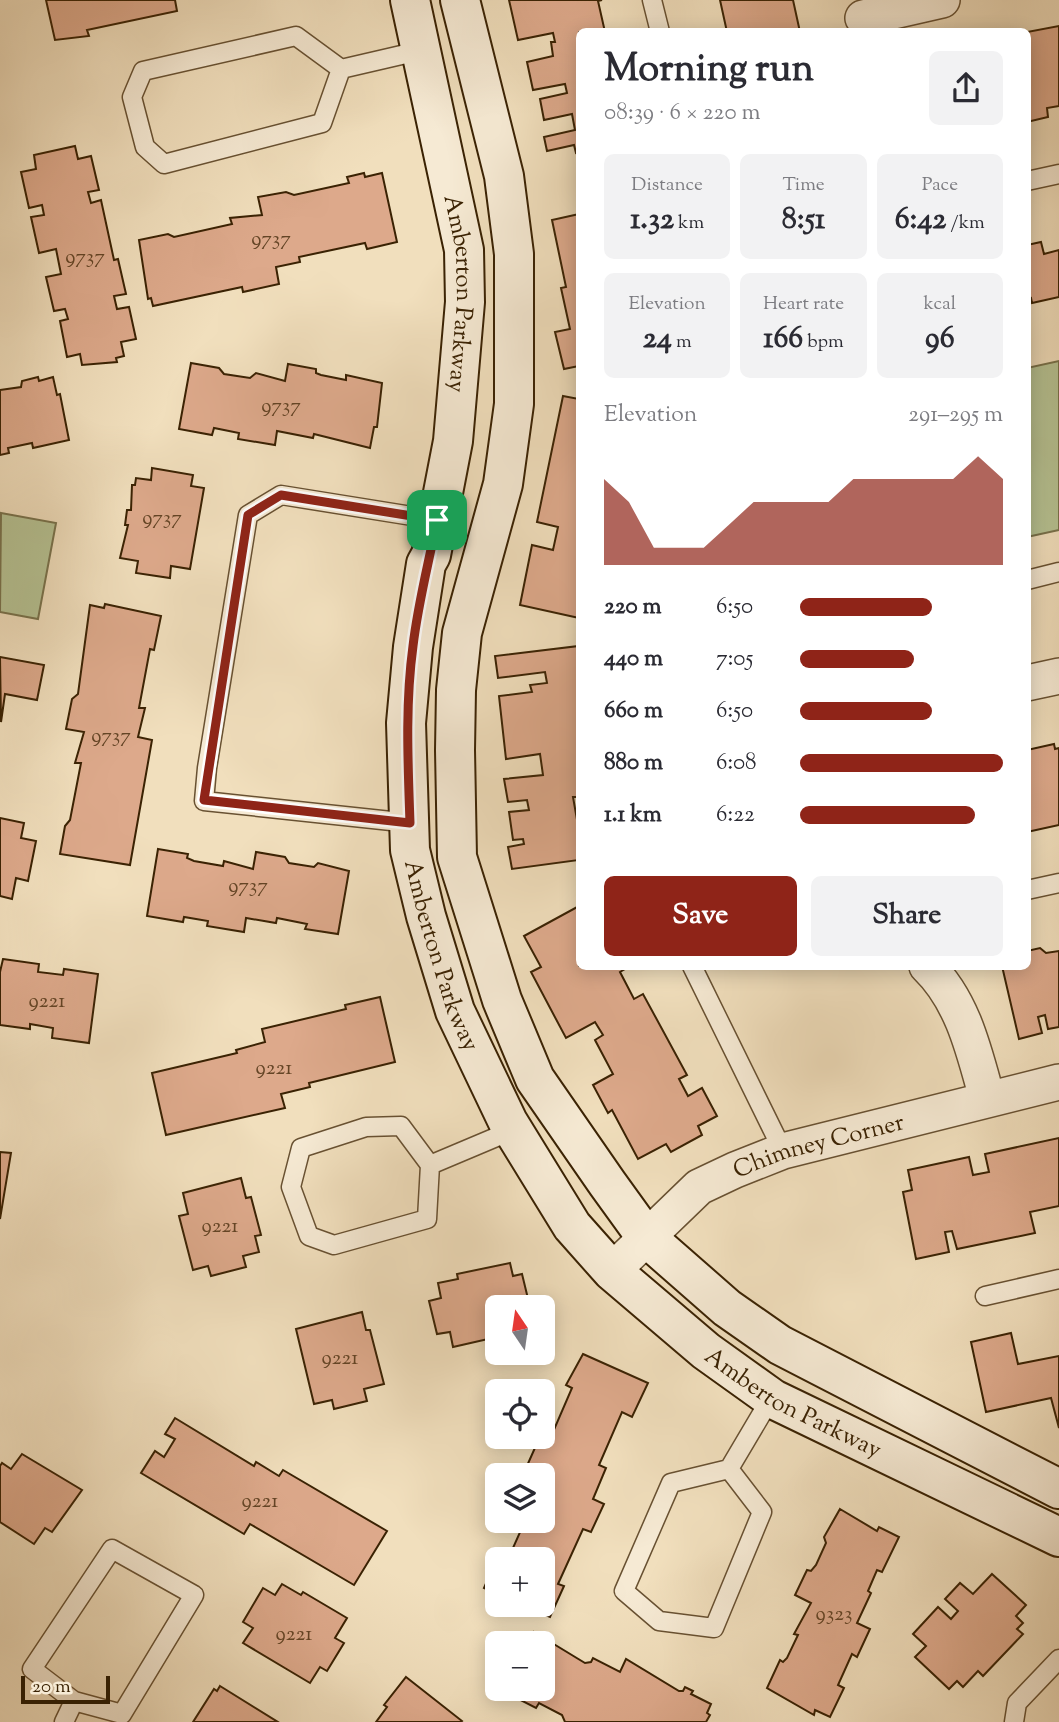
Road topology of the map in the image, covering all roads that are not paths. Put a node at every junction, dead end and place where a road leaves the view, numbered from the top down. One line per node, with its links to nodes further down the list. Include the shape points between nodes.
1 (410, 0): 7 (street, Amberton Parkway)
2 (460, 0): 26 (street, Amberton Parkway, via 504,176 516,314 514,404 503,484 462,633 456,690 457,857 502,1000 535,1079)
3 (652, 0): 6 (lane)
4 (942, 0): 5 (street)
5 (862, 17)
6 (659, 28)
7 (423, 50): 8 (lane); 11 (street, Amberton Parkway, via 464,250 466,302 453,441)
8 (341, 69): 8 (lane, via 322,123 164,164 145,147 132,97 143,71 296,36)
9 (1059, 174): 10 (lane)
10 (1031, 180)
11 (437, 520): 16 (street, Amberton Parkway, via 412,647 407,723); 16 (lane, via 281,495 248,515 204,800)
12 (1059, 572): 13 (lane)
13 (1031, 579)
14 (1059, 676): 15 (street)
15 (1031, 682)
16 (410, 823): 23 (street, Amberton Parkway, via 410,850 425,916 455,1011)
17 (1059, 883): 18 (lane)
18 (1031, 889)
19 (694, 970): 24 (lane)
20 (931, 970): 22 (street, via 970,1035)
21 (1059, 1082): 22 (street, Chimney Corner)
22 (986, 1098): 24 (street, Chimney Corner)
23 (513, 1130): 25 (lane); 27 (street, Amberton Parkway, via 572,1226)
24 (783, 1152): 26 (street, Chimney Corner, via 699,1188)
25 (430, 1165): 25 (lane, via 401,1126 366,1127 300,1149 291,1187 309,1236 334,1245 427,1219)
26 (646, 1237): 27 (street, Chimney Corner); 32 (street, Amberton Parkway, via 727,1308 780,1345)
27 (612, 1271): 30 (street, Amberton Parkway, via 706,1351)
28 (1059, 1279): 29 (lane)
29 (985, 1296)
30 (771, 1398): 31 (lane); 33 (street, Amberton Parkway)
31 (729, 1469): 31 (lane, via 762,1512 714,1628 660,1621 624,1591 671,1483)
32 (1059, 1489)
33 (1059, 1537)
34 (1059, 1659): 37 (lane, via 1017,1703)
35 (74, 1701): 35 (lane, via 122,1714 194,1595 112,1549 32,1669); 36 (lane)
36 (64, 1722)
37 (1014, 1722)

